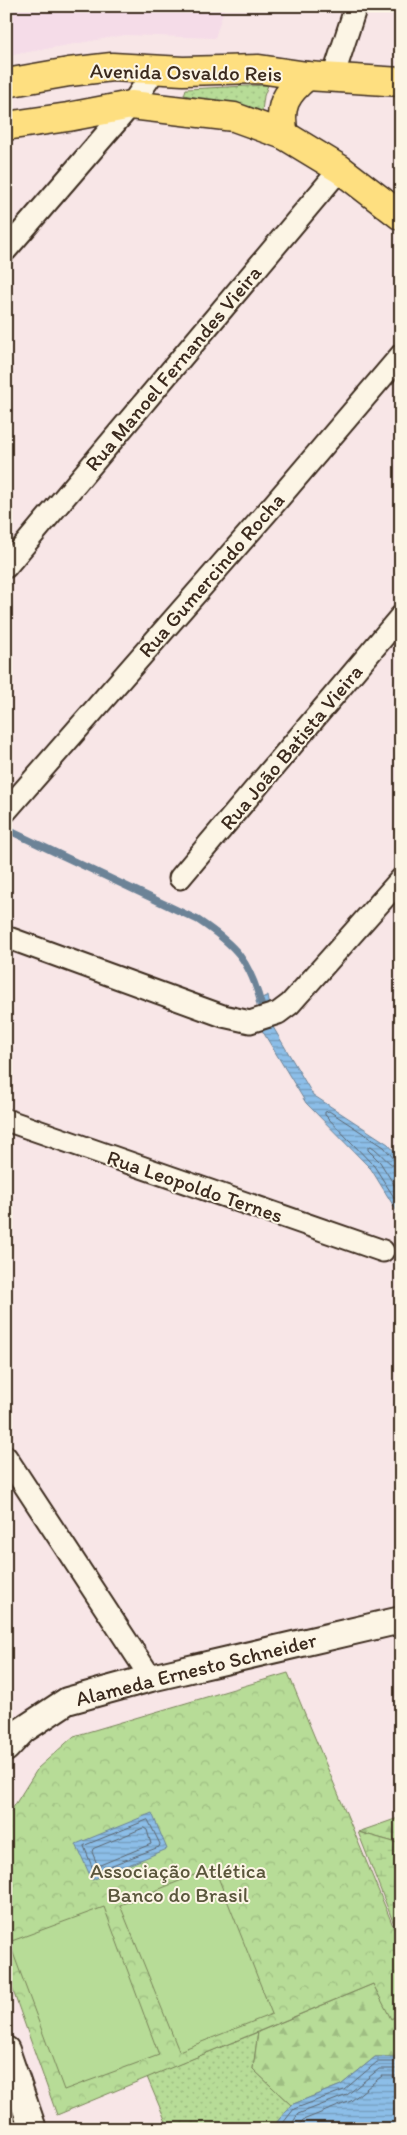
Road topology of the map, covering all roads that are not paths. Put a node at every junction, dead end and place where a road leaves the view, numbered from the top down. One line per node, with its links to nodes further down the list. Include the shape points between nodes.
1 (356, 6): 3 (street)
2 (155, 70): 3 (main road, Avenida Osvaldo Reis, via 259,69); 5 (main road, Avenida Osvaldo Reis, via 112,67); 6 (street)
3 (320, 76): 4 (main road, Avenida Osvaldo Reis); 8 (main road, via 291,88 280,117)
4 (401, 82)
5 (6, 83)
6 (130, 105): 7 (main road, Avenida Osvaldo Reis); 8 (main road, Avenida Osvaldo Reis, via 234,117); 11 (street)
7 (6, 126)
8 (284, 135): 9 (main road, Avenida Osvaldo Reis)
9 (340, 169): 10 (main road, Avenida Osvaldo Reis); 13 (street, Rua Manoel Fernandes Vieira)
10 (401, 216)
11 (6, 250)
12 (401, 355): 15 (street, Rua Gumercindo Rocha)
13 (6, 567)
14 (401, 616): 16 (street, Rua João Batista Vieira)
15 (6, 811)
16 (180, 878)
17 (401, 880): 18 (street, via 290,1004 278,1013 250,1022 223,1016)
18 (6, 937)
19 (6, 1120): 20 (street, Rua Leopoldo Ternes)
20 (383, 1252)
21 (6, 1457): 23 (street)
22 (401, 1620): 23 (street, Alameda Ernesto Schneider)
23 (151, 1678): 24 (street, Alameda Ernesto Schneider, via 67,1701 23,1730)
24 (6, 1748)
25 (6, 2050): 26 (street)
26 (33, 2129)

